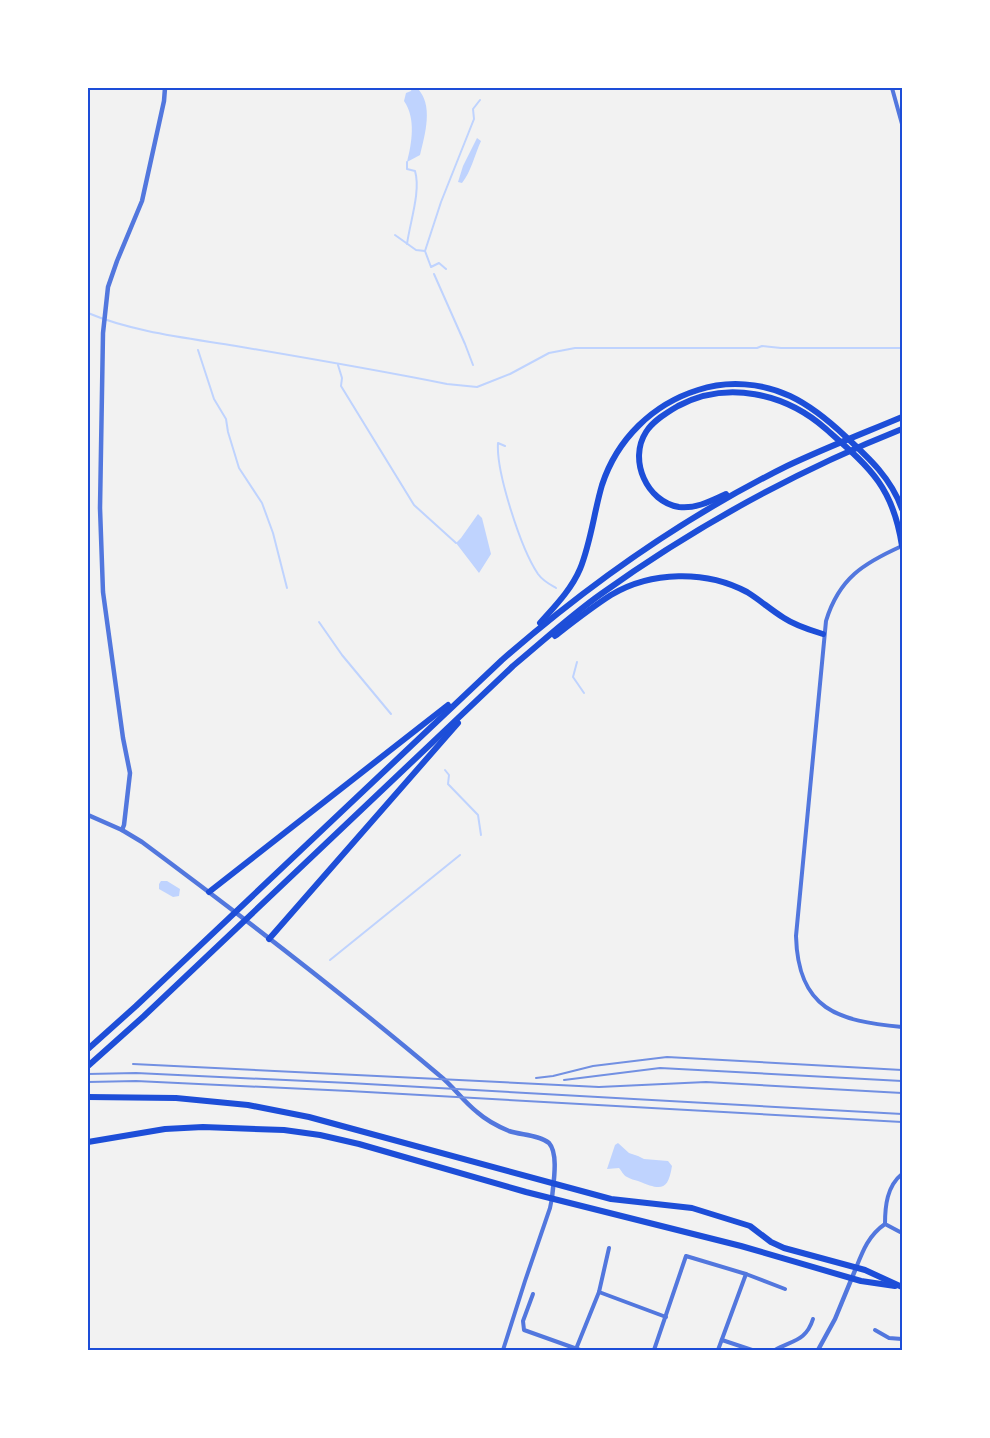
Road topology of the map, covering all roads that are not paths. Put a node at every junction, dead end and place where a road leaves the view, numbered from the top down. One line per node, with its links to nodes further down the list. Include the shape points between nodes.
1 (165, 88): 15 (street, via 142,201 108,287 104,332 100,508 103,592 130,774)
2 (892, 88): 3 (street)
3 (902, 121)
4 (902, 417): 6 (highway)
5 (902, 429): 11 (highway, via 810,469 704,526 600,595)
6 (835, 444): 8 (highway, via 709,502 688,507 659,499 650,490 640,468 641,443 646,432 656,420 678,406 702,396 734,392 766,396 793,407 821,425 878,479 891,501); 10 (highway, via 693,518 596,583)
7 (902, 509): 10 (highway, via 892,487 875,464 812,408 786,394 760,387 723,385 702,388 660,407 638,426 616,454 603,484 577,577)
8 (902, 546): 9 (street, via 866,564 847,580 832,602)
9 (823, 634): 11 (highway, via 786,620 730,584 712,578 675,576 642,582 611,595); 18 (street, via 796,936 800,971 810,992 823,1006 843,1016)
10 (528, 637): 12 (highway)
11 (513, 666): 13 (highway)
12 (478, 682): 16 (highway); 19 (highway)
13 (478, 699): 17 (highway); 20 (highway)
14 (88, 815): 15 (street)
15 (122, 830): 16 (street)
16 (209, 892): 17 (street)
17 (269, 939): 24 (street, via 327,982 441,1076 482,1116 499,1126 549,1144 553,1151)
18 (902, 1028)
19 (88, 1050)
20 (88, 1066)
21 (88, 1097): 24 (highway, via 176,1098 248,1105 309,1117)
22 (88, 1142): 25 (highway, via 165,1129 284,1130 359,1144)
23 (902, 1174): 26 (street, via 886,1200)
24 (554, 1184): 25 (street); 29 (highway, via 611,1199 692,1208 750,1226 784,1248)
25 (552, 1198): 31 (highway, via 741,1246); 40 (street)
26 (885, 1224): 27 (street); 29 (street, via 873,1233)
27 (902, 1233)
28 (610, 1248): 33 (street)
29 (856, 1268): 31 (street); 31 (highway, via 902,1287)
30 (746, 1274): 32 (street); 35 (street, via 686,1256); 39 (street)
31 (852, 1279): 46 (street)
32 (785, 1289)
33 (599, 1292): 35 (street); 41 (street)
34 (533, 1294): 41 (street, via 523,1321 524,1330)
35 (666, 1317): 42 (street)
36 (814, 1319): 45 (street, via 801,1339)
37 (875, 1330): 38 (street, via 889,1338)
38 (902, 1339)
39 (722, 1340): 43 (street); 44 (street)
40 (503, 1350)
41 (578, 1350)
42 (654, 1350)
43 (718, 1350)
44 (752, 1350)
45 (775, 1350)
46 (818, 1350)

